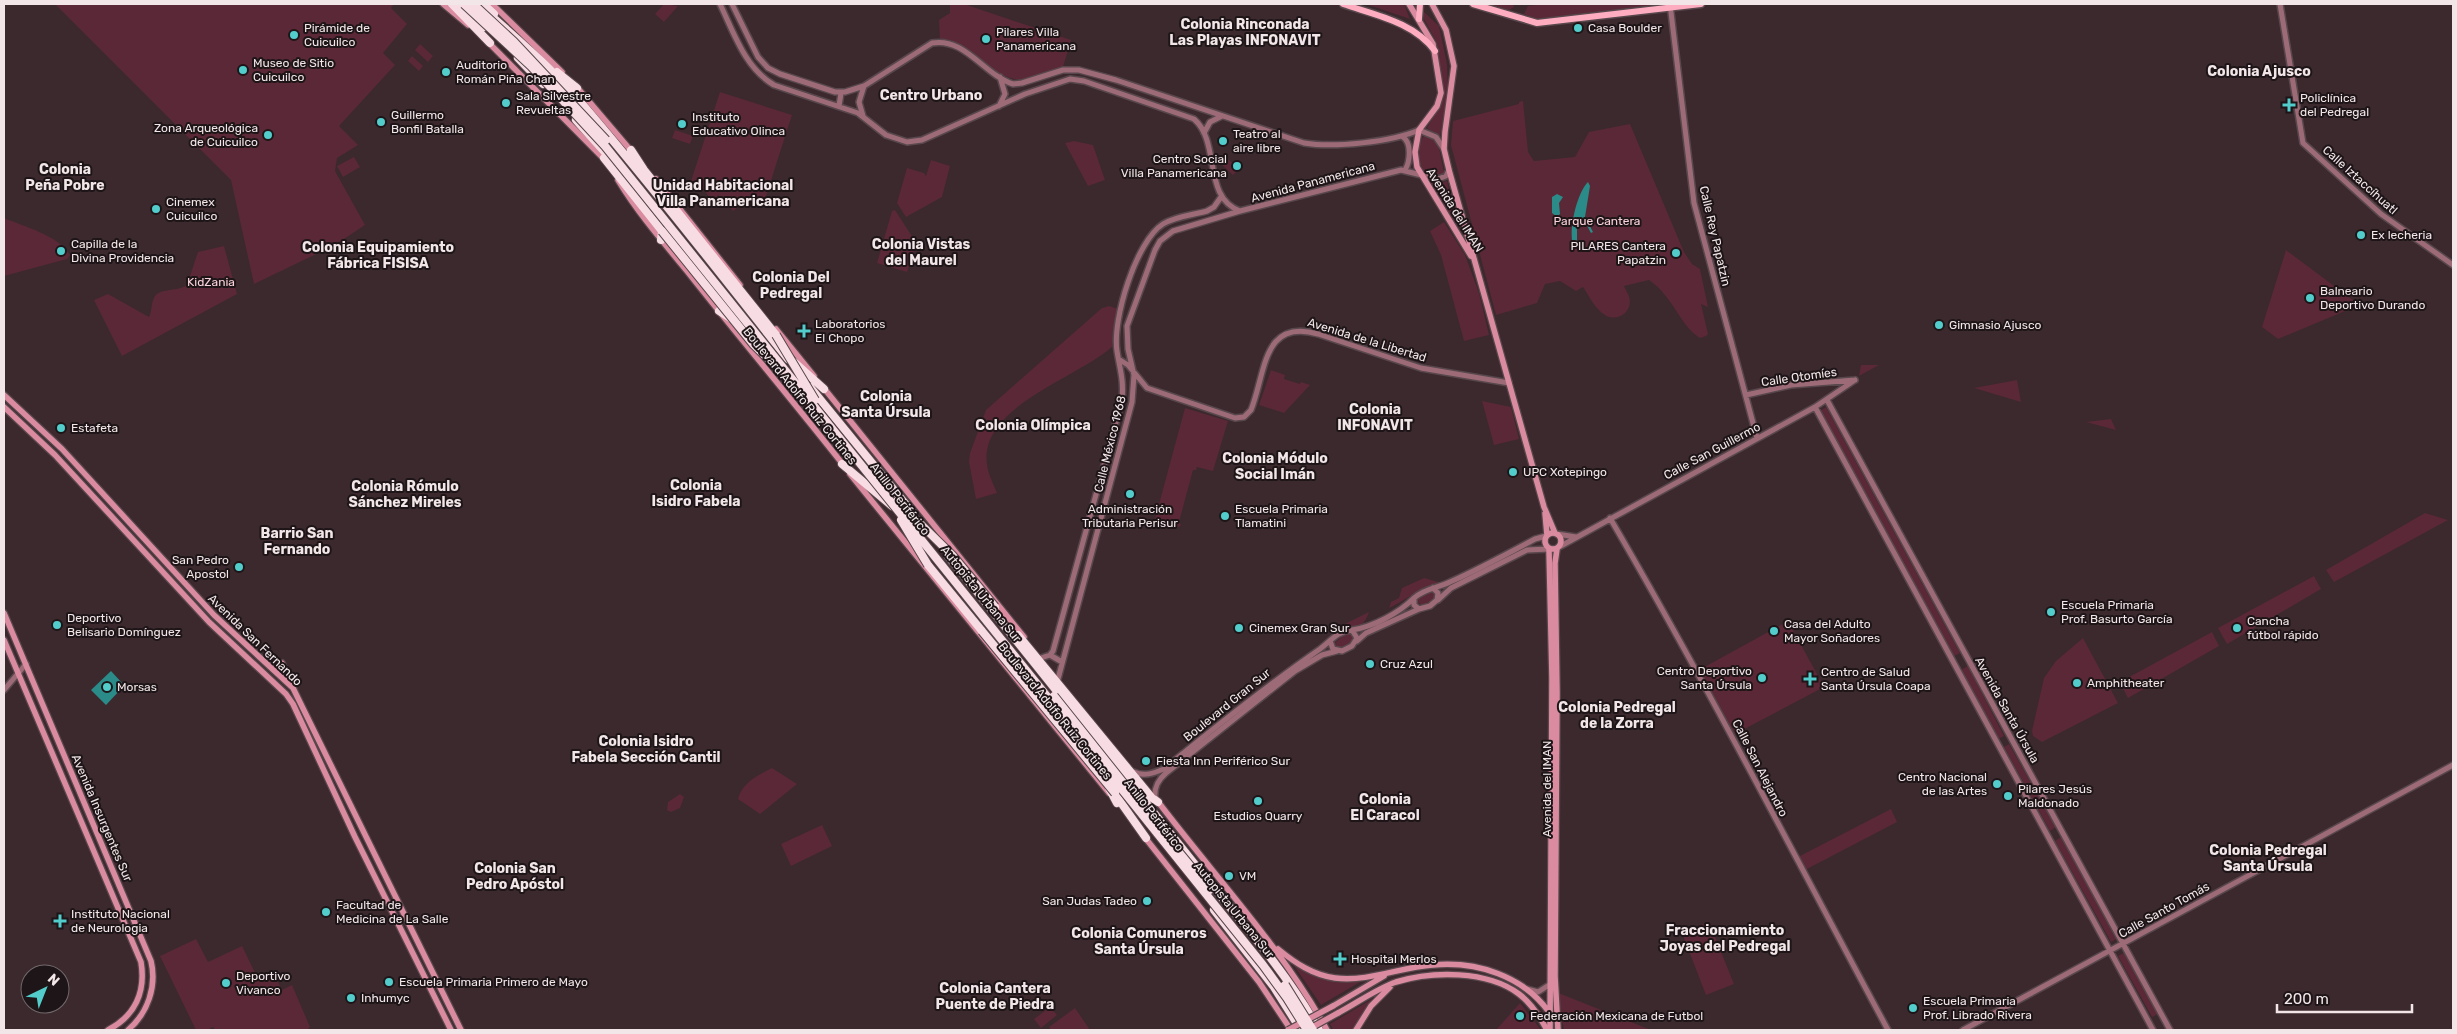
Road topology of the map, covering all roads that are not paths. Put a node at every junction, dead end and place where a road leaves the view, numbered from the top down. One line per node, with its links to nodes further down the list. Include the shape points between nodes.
1 (443, 4): 23 (main road, Boulevard Adolfo Ruiz Cortines)
2 (452, 4): 23 (highway)
3 (457, 4): 47 (highway, Anillo Periférico, via 507,47)
4 (464, 4): 77 (highway, Autopista Urbana Sur, bridge, via 531,66 605,146)
5 (473, 4): 79 (highway, Autopista Urbana Sur, bridge, via 594,125)
6 (478, 4): 22 (highway, Anillo Periférico)
7 (482, 4): 22 (highway)
8 (492, 4): 31 (main road, Boulevard Adolfo Ruiz Cortines)
9 (723, 4): 20 (street)
10 (732, 4): 19 (street)
11 (1342, 4): 25 (main road, via 1406,26)
12 (1409, 4): 21 (main road, Avenida del IMAN)
13 (1420, 4): 21 (main road)
14 (1432, 4): 45 (main road, Avenida del IMAN, via 1446,30 1454,66)
15 (1473, 4): 18 (main road, via 1537,23)
16 (1701, 4): 18 (main road)
17 (2280, 4): 63 (street, Calle Iztaccíhuatl, via 2303,143 2381,214)
18 (1670, 6): 76 (street, Calle Rey Papatzin, via 1694,203)
19 (736, 11): 20 (street); 33 (street, via 758,57 768,68)
20 (726, 16): 36 (street, via 743,52 765,80)
21 (1419, 19): 25 (main road, Avenida del IMAN)
22 (506, 29): 24 (highway, Anillo Periférico)
23 (490, 43): 47 (main road, Boulevard Adolfo Ruiz Cortines)
24 (530, 50): 31 (highway); 69 (highway, Anillo Periférico, via 575,96)
25 (1434, 51): 42 (main road, Avenida del IMAN, via 1441,97)
26 (1000, 77): 28 (street, via 1010,83); 30 (street, via 960,48 936,42); 38 (street, via 1004,94)
27 (1116, 80): 28 (street, Avenida Panamericana, via 1070,69); 29 (street, Avenida Panamericana); 32 (street)
28 (1022, 83): 34 (street)
29 (1126, 84): 35 (street); 37 (street, Avenida Panamericana)
30 (864, 86): 33 (street); 41 (street, via 859,102)
31 (577, 88): 46 (main road, Boulevard Adolfo Ruiz Cortines)
32 (1113, 91): 34 (street, via 1070,79); 35 (street)
33 (841, 93): 36 (street)
34 (1025, 94): 38 (street)
35 (1122, 94): 39 (street)
36 (839, 106): 41 (street)
37 (1192, 106): 39 (street); 40 (street, Avenida Panamericana)
38 (999, 107): 41 (street, via 915,141 891,138)
39 (1189, 116): 43 (street, via 1199,124)
40 (1225, 116): 43 (street, via 1210,122); 44 (street, Avenida Panamericana, via 1313,144)
41 (864, 117)
42 (1419, 130): 44 (street, Avenida Panamericana); 45 (street, via 1434,135); 50 (main road, Avenida del IMAN, via 1415,152)
43 (1204, 137): 51 (street)
44 (1403, 137): 48 (street, via 1408,144)
45 (1444, 149): 49 (main road, Avenida del IMAN)
46 (631, 150): 74 (main road, Boulevard Adolfo Ruiz Cortines); 79 (highway, bridge, via 776,335)
47 (606, 157): 58 (highway); 58 (main road, Boulevard Adolfo Ruiz Cortines, via 628,197); 68 (highway, Anillo Periférico)
48 (1405, 170): 50 (street); 52 (street, Avenida Panamericana)
49 (1449, 170): 50 (street, via 1440,179); 55 (main road, Avenida del IMAN)
50 (1420, 175): 56 (main road, Avenida del IMAN)
51 (1221, 197): 52 (street, Avenida Panamericana); 53 (street, Calle México 1968, via 1214,207)
52 (1240, 211): 54 (street)
53 (1198, 214): 54 (street, via 1202,218); 57 (street, Calle México 1968, via 1173,219)
54 (1200, 223): 59 (street, via 1173,231)
55 (1464, 225): 56 (street, via 1459,230); 62 (main road, Avenida del IMAN)
56 (1452, 226): 62 (main road, Avenida del IMAN)
57 (1152, 233): 59 (street); 60 (street, Calle México 1968)
58 (662, 236): 64 (main road, Boulevard Adolfo Ruiz Cortines); 77 (highway, bridge, via 754,345)
59 (1160, 241): 61 (street, Calle México 1968)
60 (1143, 247): 61 (street); 65 (street, Calle México 1968)
61 (1153, 254): 66 (street, Calle México 1968)
62 (1475, 262): 73 (main road, Avenida del IMAN)
63 (2453, 265)
64 (719, 311): 68 (highway); 83 (main road, Boulevard Adolfo Ruiz Cortines)
65 (1120, 313): 66 (street); 67 (street, Calle México 1968)
66 (1129, 320): 67 (street); 71 (street, Calle México 1968, via 1126,338)
67 (1119, 321): 70 (street, Calle México 1968, via 1117,351)
68 (752, 332): 85 (highway, Anillo Periférico)
69 (768, 335): 74 (highway); 93 (highway, Anillo Periférico)
70 (1120, 359): 71 (street); 100 (street, Calle México 1968, via 1122,400)
71 (1134, 375): 73 (street, Avenida de la Libertad, via 1147,388 1235,418 1244,417 1253,408 1271,347 1283,334 1302,329 1421,368); 102 (street, Calle México 1968, via 1126,426)
72 (1855, 380): 76 (street, Calle Otomíes, via 1791,385); 78 (street, Calle San Guillermo)
73 (1509, 383): 86 (main road, Avenida del IMAN)
74 (824, 389): 97 (main road, Boulevard Adolfo Ruiz Cortines)
75 (4, 395): 116 (main road, Avenida San Fernando, via 62,449 214,615)
76 (1746, 395): 82 (street, Calle Rey Papatzin)
77 (807, 396): 84 (highway, Autopista Urbana Sur, bridge)
78 (1828, 400): 81 (street, Calle San Guillermo); 132 (street, Avenida Santa Úrsula)
79 (818, 404): 84 (highway, Autopista Urbana Sur, bridge)
80 (4, 407): 143 (main road, Avenida San Fernando, via 55,455 209,622 290,699)
81 (1815, 407): 82 (street, Calle San Guillermo); 133 (street, Avenida Santa Úrsula)
82 (1757, 438): 87 (street, Calle San Guillermo)
83 (842, 464): 85 (highway); 128 (main road, Boulevard Adolfo Ruiz Cortines)
84 (888, 495): 120 (highway, bridge, via 952,555); 129 (highway, bridge, via 928,565 1115,793); 147 (highway, Autopista Urbana Sur, bridge, via 1266,969); 148 (highway, Autopista Urbana Sur, bridge, via 1269,964)
85 (892, 506): 119 (highway, Anillo Periférico)
86 (1545, 511): 88 (main road, Avenida del IMAN); 89 (main road, Avenida del IMAN)
87 (1610, 518): 90 (street, Calle San Guillermo); 154 (street, Calle San Alejandro, via 1734,739)
88 (1556, 533): 89 (main road); 90 (street); 91 (main road, Avenida del IMAN)
89 (1546, 535): 92 (main road, Avenida del IMAN); 94 (street, via 1448,584)
90 (1576, 537): 91 (street, Calle San Guillermo)
91 (1558, 548): 92 (main road); 153 (main road, Avenida del IMAN, via 1555,563 1555,976)
92 (1549, 550): 96 (street, via 1527,550 1451,588); 138 (main road, Avenida del IMAN, via 1552,668)
93 (962, 572): 97 (highway); 130 (highway, Anillo Periférico)
94 (1433, 588): 95 (street); 96 (street, via 1438,593)
95 (1414, 598): 98 (street, via 1413,603); 101 (street, via 1406,606 1374,623)
96 (1438, 600): 98 (street)
97 (1000, 607): 110 (main road, Boulevard Adolfo Ruiz Cortines)
98 (1419, 608): 107 (street, via 1366,633)
99 (4, 613): 113 (main road, Avenida Insurgentes Sur)
100 (1059, 628): 102 (street); 103 (street, Calle México 1968)
101 (1352, 630): 106 (street, via 1340,632); 107 (street)
102 (1070, 631): 104 (street, Calle México 1968)
103 (1058, 635): 104 (street); 109 (street, Calle México 1968)
104 (1068, 638): 111 (street, Calle México 1968)
105 (4, 640): 114 (main road, Avenida Insurgentes Sur)
106 (1330, 641): 108 (street); 118 (street, Boulevard Gran Sur, via 1282,674)
107 (1357, 641): 108 (street, via 1348,649)
108 (1337, 651): 118 (street, Boulevard Gran Sur, via 1303,666)
109 (1050, 656): 110 (street); 111 (street)
110 (1041, 658): 115 (main road, Boulevard Adolfo Ruiz Cortines)
111 (1062, 662): 115 (street, Calle México 1968)
112 (282, 663): 116 (main road)
113 (26, 664): 114 (street); 142 (main road, Avenida Insurgentes Sur, via 151,961 153,981 148,1001 137,1022)
114 (19, 675): 117 (street); 141 (main road, Avenida Insurgentes Sur, via 140,962 142,984 136,1005 126,1018)
115 (1058, 679): 121 (main road, Boulevard Adolfo Ruiz Cortines)
116 (293, 688): 144 (main road, Avenida San Fernando)
117 (4, 690)
118 (1236, 714): 124 (street, Boulevard Gran Sur, via 1164,769); 125 (street, Boulevard Gran Sur)
119 (1066, 722): 128 (highway); 146 (highway, Anillo Periférico, via 1274,987)
120 (1106, 745): 121 (highway); 126 (highway)
121 (1117, 754): 123 (main road, Boulevard Adolfo Ruiz Cortines); 126 (highway)
122 (2453, 765): 132 (street, Calle Santo Tomás)
123 (1134, 772): 124 (street); 127 (main road, Boulevard Adolfo Ruiz Cortines)
124 (1152, 774): 125 (street, via 1153,779)
125 (1158, 780): 127 (street)
126 (1136, 782): 127 (highway); 130 (highway, via 1185,847)
127 (1157, 800): 131 (main road, Boulevard Adolfo Ruiz Cortines)
128 (1117, 803): 129 (main road, Boulevard Adolfo Ruiz Cortines)
129 (1146, 838): 145 (main road, Boulevard Adolfo Ruiz Cortines, via 1259,982)
130 (1189, 857): 149 (highway, Anillo Periférico, via 1269,953)
131 (1272, 944): 135 (main road, via 1313,972 1350,979); 150 (main road, Boulevard Adolfo Ruiz Cortines)
132 (2122, 944): 133 (street, Calle Santo Tomás); 157 (street, Avenida Santa Úrsula)
133 (2110, 950): 155 (street, Calle Santo Tomás); 156 (street, Avenida Santa Úrsula)
134 (1472, 967): 135 (main road, via 1433,965); 136 (street); 139 (main road, via 1503,975)
135 (1386, 975): 145 (main road, bridge)
136 (1471, 977): 137 (main road, via 1428,976); 152 (main road, via 1502,985 1519,994)
137 (1395, 983): 147 (main road, bridge); 151 (main road, via 1371,1006)
138 (1549, 985): 139 (street, via 1538,992); 140 (main road, Avenida del IMAN)
139 (1527, 989): 140 (main road)
140 (1549, 1012): 152 (main road, Avenida del IMAN); 153 (main road)
141 (108, 1030)
142 (128, 1030)
143 (451, 1030)
144 (461, 1030)
145 (1290, 1030)
146 (1301, 1030)
147 (1307, 1030)
148 (1313, 1030)
149 (1319, 1030)
150 (1327, 1030)
151 (1356, 1030)
152 (1549, 1030)
153 (1558, 1030)
154 (1888, 1030)
155 (1963, 1030)
156 (2153, 1030)
157 (2170, 1030)

